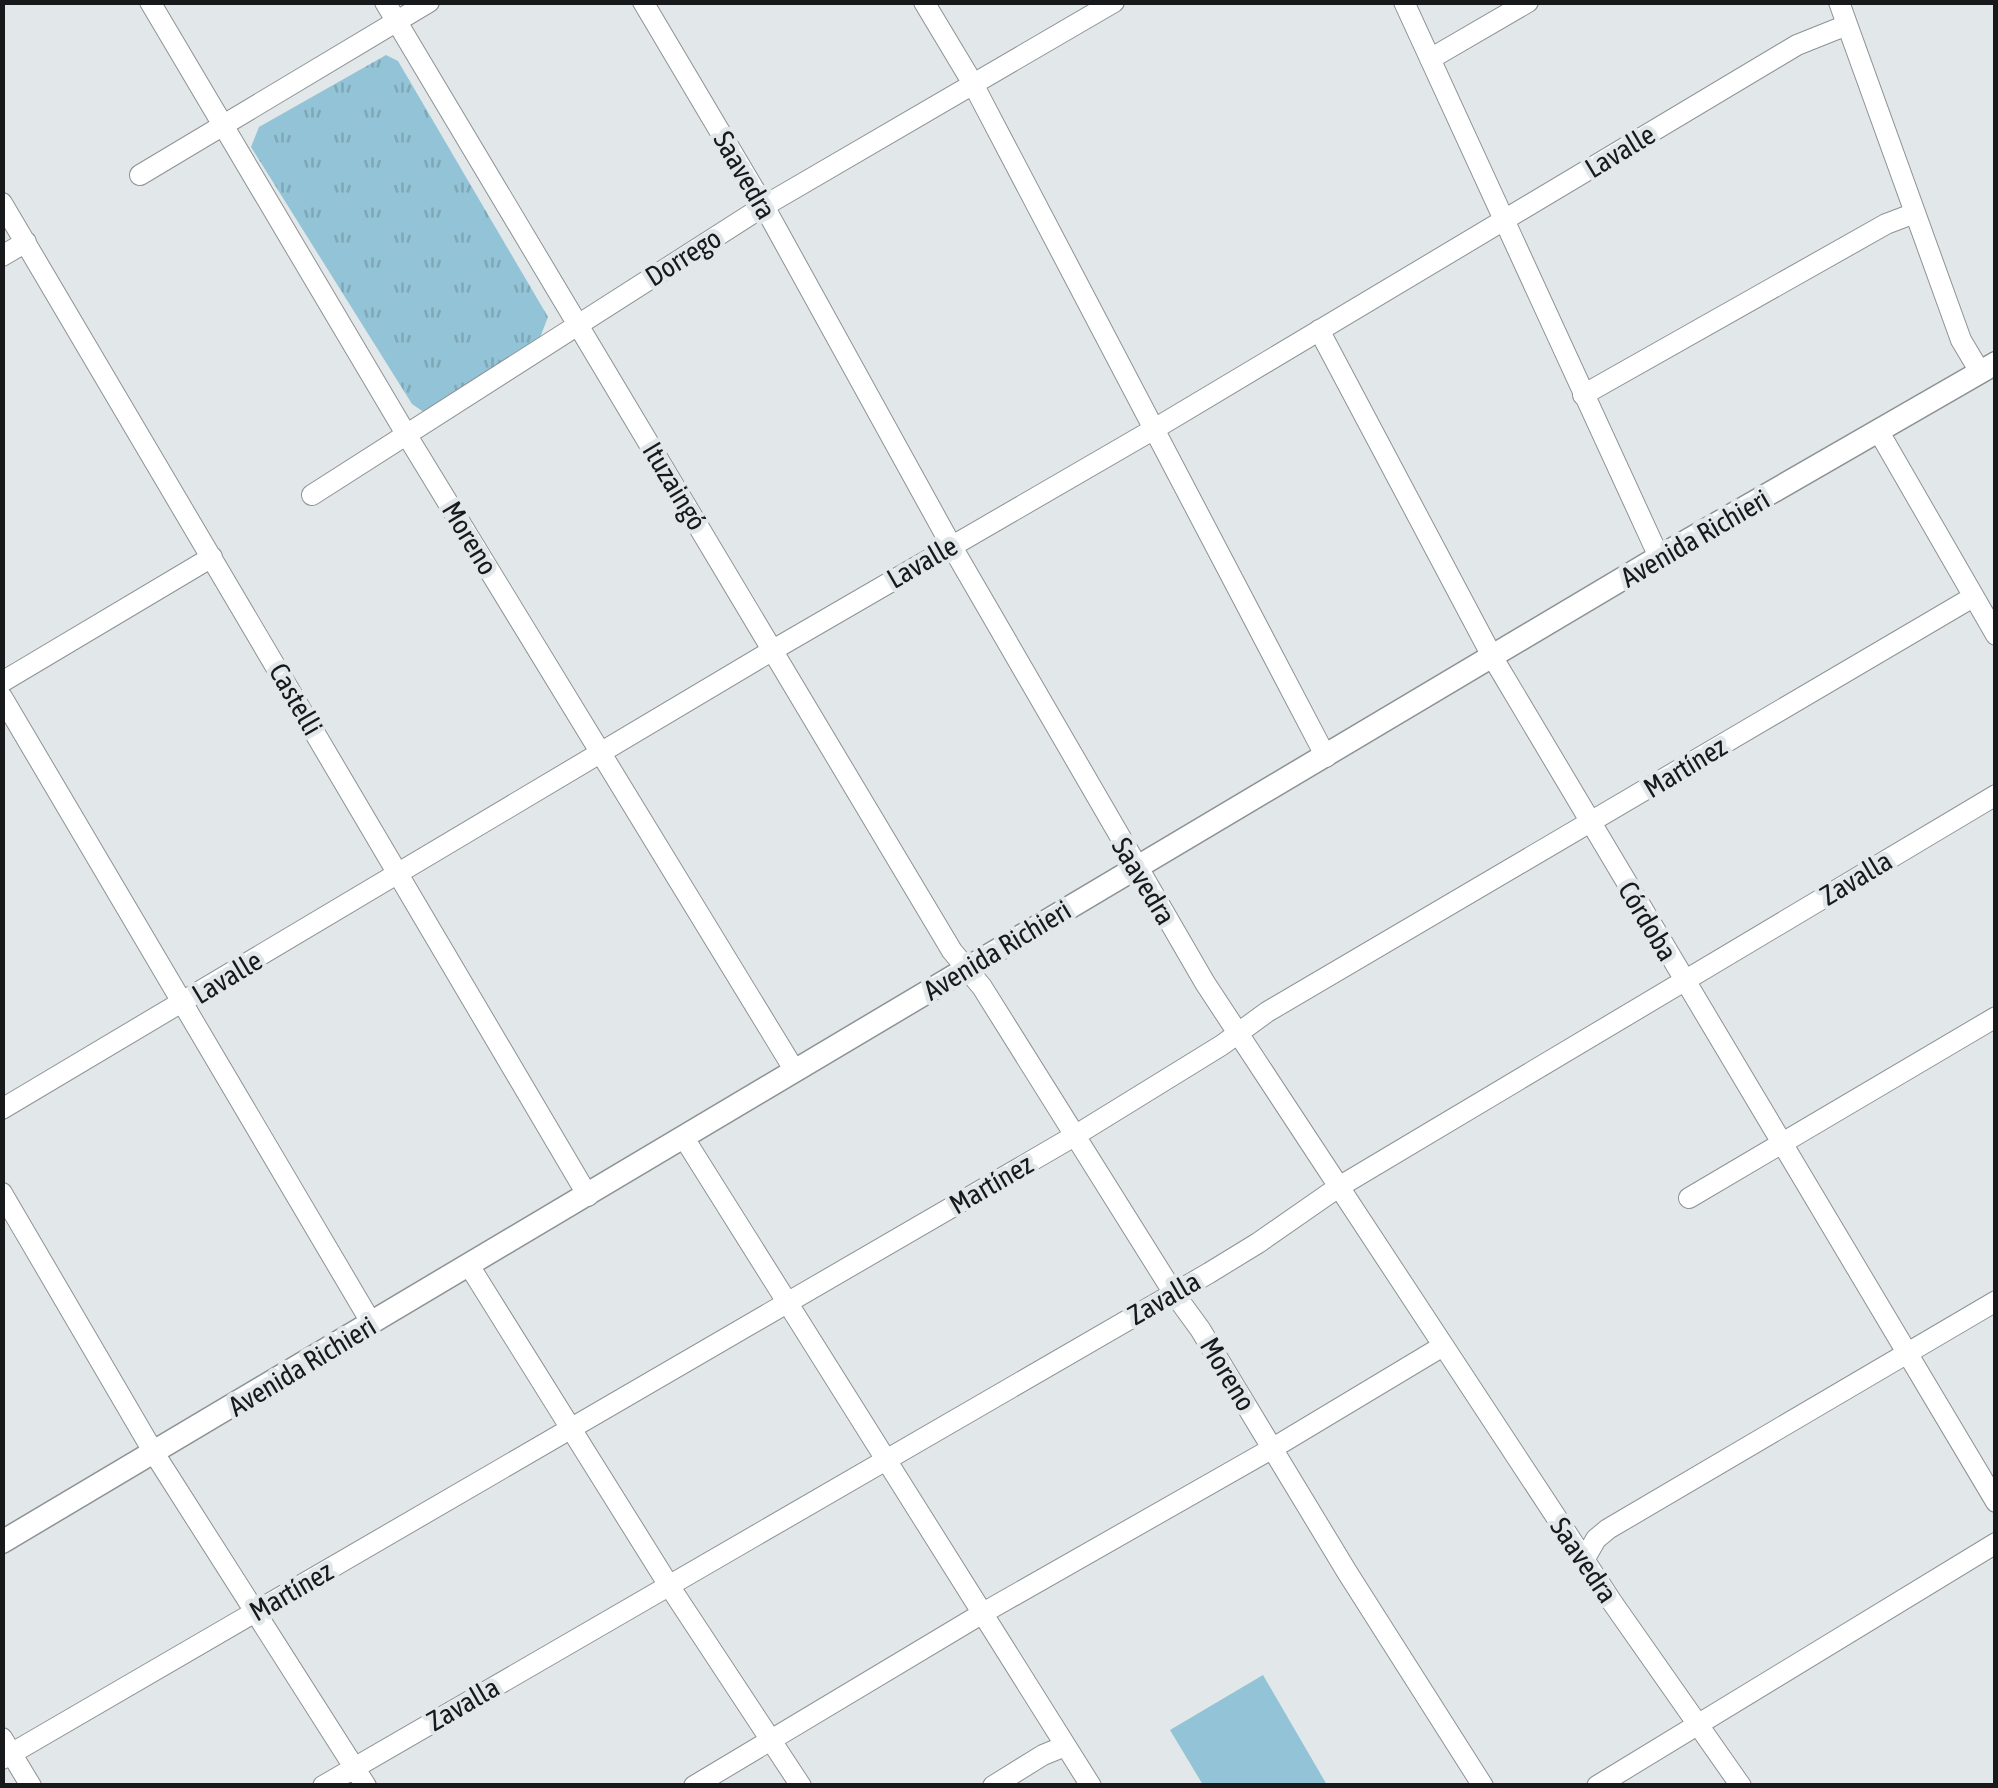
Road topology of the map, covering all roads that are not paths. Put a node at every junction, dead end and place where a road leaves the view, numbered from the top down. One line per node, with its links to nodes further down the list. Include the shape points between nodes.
1 (150, 2): 14 (street, Moreno)
2 (385, 2): 10 (street, Ituzaingó)
3 (429, 2): 10 (street)
4 (644, 2): 17 (street, Saavedra)
5 (924, 2): 13 (street)
6 (1114, 2): 13 (street, Dorrego)
7 (1404, 2): 12 (street)
8 (1528, 2): 12 (street)
9 (1838, 2): 11 (street)
10 (396, 22): 14 (street); 22 (street, Ituzaingó)
11 (1847, 25): 18 (street); 19 (street, Lavalle, via 1797,45)
12 (1430, 59): 19 (street)
13 (972, 82): 17 (street, Dorrego); 26 (street)
14 (223, 126): 15 (street); 28 (street, Moreno)
15 (140, 175)
16 (2, 203): 20 (street, Castelli)
17 (764, 206): 22 (street, Dorrego); 30 (street, Saavedra)
18 (1915, 213): 24 (street, via 1962,340); 25 (street)
19 (1502, 222): 23 (street, Lavalle); 25 (street)
20 (26, 242): 21 (street); 31 (street, Castelli)
21 (2, 256)
22 (578, 324): 28 (street, Dorrego); 35 (street, Ituzaingó)
23 (1319, 330): 26 (street, Lavalle); 36 (street, Córdoba)
24 (1988, 367): 27 (street, Avenida Richieri)
25 (1583, 396): 32 (street)
26 (1156, 428): 30 (street, Lavalle); 40 (street)
27 (1879, 432): 32 (street, Avenida Richieri); 33 (street)
28 (406, 434): 29 (street, Dorrego); 39 (street, Moreno)
29 (312, 495)
30 (951, 545): 35 (street, Lavalle); 43 (street, Saavedra)
31 (212, 556): 37 (street); 44 (street, Castelli)
32 (1659, 557): 36 (street, Avenida Richieri)
33 (1973, 597): 34 (street); 42 (street, Martínez)
34 (1996, 634)
35 (773, 650): 39 (street, Lavalle); 45 (street, Ituzaingó)
36 (1494, 658): 40 (street, Avenida Richieri); 42 (street, Córdoba)
37 (2, 682)
38 (2, 697): 47 (street)
39 (599, 753): 44 (street, Lavalle); 50 (street, Moreno)
40 (1326, 756): 43 (street, Avenida Richieri)
41 (1996, 795): 46 (street, Zavalla)
42 (1590, 823): 46 (street, Córdoba); 49 (street, Martínez)
43 (1136, 869): 45 (street, Avenida Richieri); 49 (street, Saavedra)
44 (399, 875): 47 (street, Lavalle); 57 (street, Castelli)
45 (965, 968): 50 (street, Avenida Richieri); 52 (street, Moreno)
46 (1684, 980): 54 (street, Córdoba); 55 (street, Zavalla)
47 (183, 1004): 51 (street, Lavalle); 63 (street)
48 (1996, 1017): 54 (street)
49 (1239, 1031): 52 (street, Martínez); 55 (street, Saavedra)
50 (795, 1071): 53 (street, Avenida Richieri)
51 (2, 1108)
52 (1076, 1135): 60 (street, Moreno); 62 (street, Martínez)
53 (684, 1138): 57 (street, Avenida Richieri); 62 (street)
54 (1780, 1142): 58 (street); 65 (street, Córdoba)
55 (1337, 1188): 60 (street, Zavalla); 64 (street, Saavedra)
56 (2, 1194): 68 (street)
57 (588, 1196): 59 (street, Avenida Richieri)
58 (1690, 1198)
59 (470, 1267): 63 (street, Avenida Richieri); 66 (street)
60 (1173, 1292): 67 (street, Moreno); 69 (street, Zavalla)
61 (1996, 1301): 65 (street)
62 (786, 1303): 66 (street, Martínez); 69 (street)
63 (372, 1324): 68 (street, Avenida Richieri)
64 (1443, 1346): 67 (street); 73 (street, Saavedra)
65 (1908, 1353): 70 (street, Córdoba); 73 (street, via 1608,1529)
66 (570, 1430): 74 (street); 75 (street, Martínez)
67 (1273, 1448): 76 (street); 88 (street, Moreno)
68 (154, 1453): 71 (street, Avenida Richieri); 75 (street)
69 (887, 1460): 74 (street, Zavalla); 76 (street)
70 (1996, 1502)
71 (2, 1542)
72 (1996, 1542): 77 (street)
73 (1584, 1560): 77 (street, Saavedra)
74 (668, 1584): 78 (street); 81 (street, Zavalla)
75 (255, 1612): 80 (street, Martínez); 81 (street)
76 (983, 1613): 78 (street); 79 (street)
77 (1700, 1724): 89 (street); 90 (street, Saavedra)
78 (772, 1740): 84 (street); 85 (street)
79 (1065, 1746): 86 (street); 87 (street)
80 (6, 1750): 82 (street)
81 (360, 1776): 83 (street, Zavalla)
82 (31, 1786)
83 (323, 1786)
84 (694, 1786)
85 (801, 1786)
86 (993, 1786)
87 (1091, 1786)
88 (1483, 1786)
89 (1597, 1786)
90 (1741, 1786)

